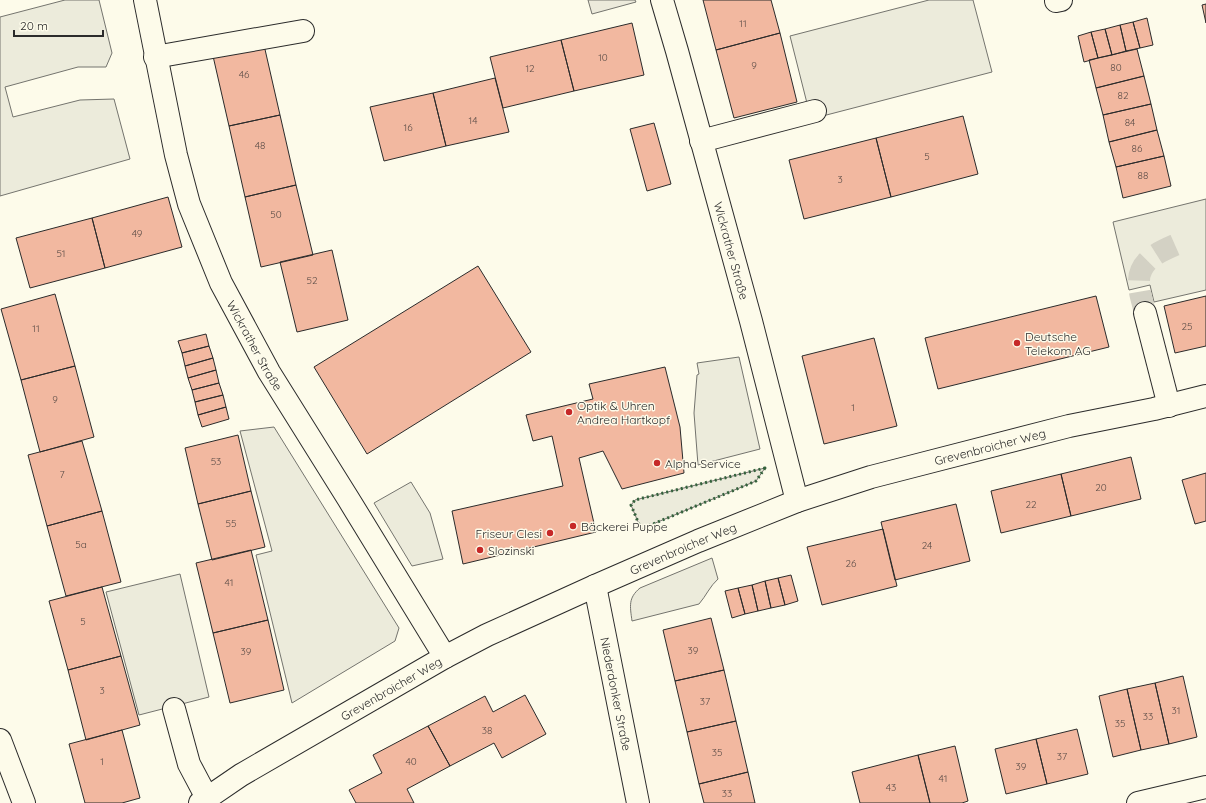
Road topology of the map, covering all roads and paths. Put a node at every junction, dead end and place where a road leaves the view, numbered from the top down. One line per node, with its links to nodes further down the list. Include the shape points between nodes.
1 (145, 0): 4 (street, Wickrather Straße)
2 (662, 0): 6 (street, Wickrather Straße)
3 (303, 31): 4 (street)
4 (155, 57): 12 (street, Wickrather Straße, via 189,204 221,283 269,372)
5 (815, 111): 6 (street)
6 (701, 141): 10 (street, Wickrather Straße)
7 (1145, 313): 9 (street)
8 (1206, 396): 9 (street, Grevenbroicher Weg)
9 (1169, 406): 10 (street, Grevenbroicher Weg, via 1068,426 871,478)
10 (797, 501): 11 (street, Grevenbroicher Weg)
11 (594, 586): 12 (street, Grevenbroicher Weg); 18 (street, Niederdonker Straße)
12 (445, 657): 16 (street, Grevenbroicher Weg, via 241,775)
13 (174, 709): 16 (street, via 189,764)
14 (0, 740): 17 (street)
15 (1206, 787): 19 (street)
16 (204, 801)
17 (24, 803)
18 (638, 803)
19 (1138, 803)

